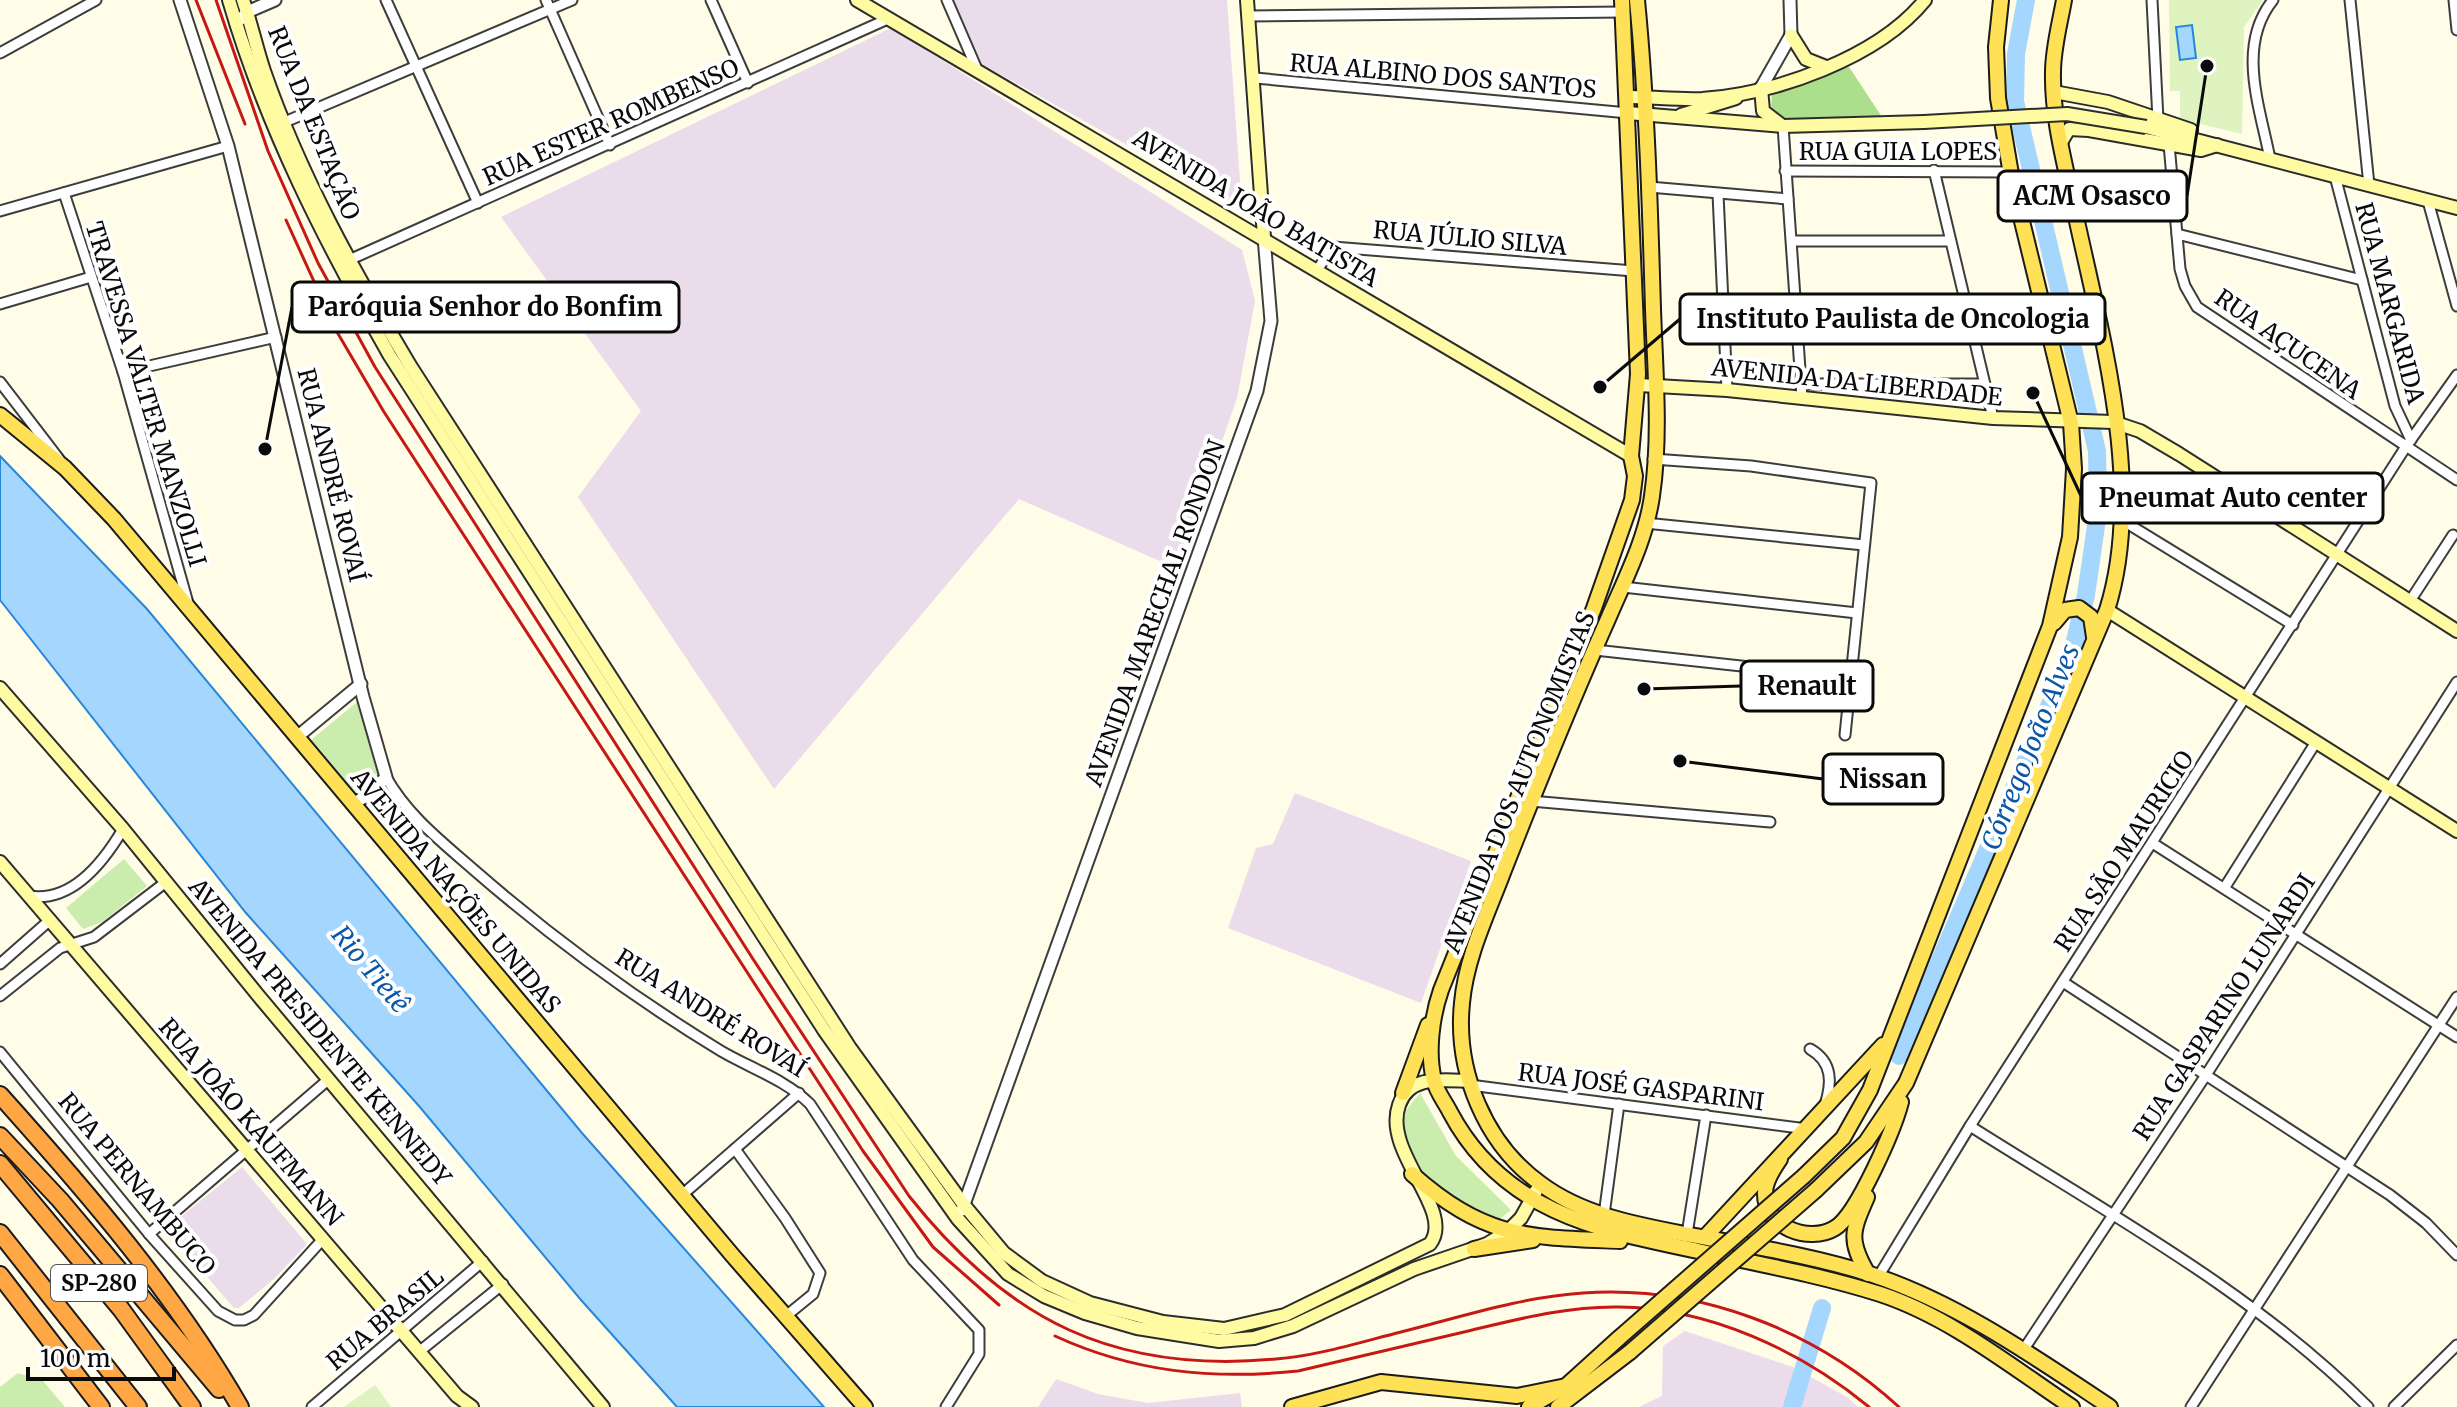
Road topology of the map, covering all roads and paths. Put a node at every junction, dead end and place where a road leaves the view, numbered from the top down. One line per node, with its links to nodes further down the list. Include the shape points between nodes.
1 (96, 0): 28 (street)
2 (180, 0): 50 (street, RUA ANDRÉ ROVAÍ)
3 (229, 0): 25 (main road, RUA DA ESTAÇÃO)
4 (275, 0): 21 (street)
5 (386, 0): 29 (street)
6 (572, 0): 20 (street)
7 (711, 0): 33 (street)
8 (857, 0): 24 (main road, AVENIDA JOÃO BATISTA)
9 (947, 0): 30 (street)
10 (1247, 0): 23 (main road, AVENIDA MARECHAL RONDON)
11 (1637, 0): 37 (main road, AVENIDA DOS AUTONOMISTAS)
12 (1790, 0): 27 (street)
13 (1925, 0): 31 (main road, via 1892,30)
14 (2001, 0): 54 (main road, via 1995,77)
15 (2064, 0): 35 (main road)
16 (2152, 0): 42 (street)
17 (2273, 0): 51 (street, via 2258,27 2252,65)
18 (2350, 0): 56 (street)
19 (2454, 0): 26 (street)
20 (548, 5): 29 (street); 48 (street)
21 (245, 6): 25 (street); 43 (main road, RUA DA ESTAÇÃO)
22 (1623, 6): 23 (street); 36 (main road, AVENIDA DOS AUTONOMISTAS)
23 (1249, 16): 32 (main road, AVENIDA MARECHAL RONDON)
24 (890, 18): 30 (main road, AVENIDA JOÃO BATISTA); 33 (street, RUA ESTER ROMBENSO)
25 (236, 25): 43 (main road, RUA DA ESTAÇÃO)
26 (2457, 30)
27 (1791, 35): 31 (main road, via 1806,59); 34 (street)
28 (0, 53)
29 (418, 67): 43 (street); 62 (street)
30 (976, 67): 66 (main road, AVENIDA JOÃO BATISTA)
31 (1826, 67): 34 (main road)
32 (1255, 78): 39 (street, RUA ALBINO DOS SANTOS); 66 (main road, AVENIDA MARECHAL RONDON)
33 (748, 83): 48 (street, RUA ESTER ROMBENSO)
34 (1761, 88): 37 (main road, via 1700,99); 41 (main road); 44 (main road, via 1763,111)
35 (2054, 92): 38 (main road); 46 (main road)
36 (1628, 97): 37 (main road); 39 (main road, AVENIDA DOS AUTONOMISTAS)
37 (1647, 97): 40 (main road, AVENIDA DOS AUTONOMISTAS)
38 (2108, 102): 42 (main road); 45 (main road, via 2074,106 2073,121)
39 (1628, 113): 40 (main road); 71 (main road, AVENIDA DOS AUTONOMISTAS)
40 (1647, 115): 41 (main road); 57 (main road, AVENIDA DOS AUTONOMISTAS)
41 (1672, 118): 44 (main road)
42 (2158, 120): 49 (main road, via 2203,134)
43 (279, 124): 69 (main road, RUA DA ESTAÇÃO)
44 (1783, 126): 49 (main road, bridge, via 2067,114); 53 (street)
45 (2089, 130): 46 (main road, via 2069,129); 47 (main road)
46 (2060, 144): 91 (main road)
47 (2169, 144): 49 (main road, via 2201,150); 65 (street, RUA AÇUCENA)
48 (610, 145): 62 (street, RUA ESTER ROMBENSO)
49 (2218, 145): 51 (main road)
50 (228, 146): 58 (street); 78 (street, RUA ANDRÉ ROVAÍ)
51 (2270, 159): 55 (main road)
52 (1934, 170): 53 (street, RUA GUIA LOPES); 54 (street, RUA GUIA LOPES); 68 (street)
53 (1785, 171): 60 (street)
54 (2011, 172): 90 (main road)
55 (2335, 176): 56 (main road); 73 (street, RUA MARGARIDA)
56 (2369, 185): 61 (main road)
57 (1649, 187): 59 (street); 85 (main road, AVENIDA DOS AUTONOMISTAS)
58 (64, 193): 64 (street); 72 (street, TRAVESSA VALTER MANZOLLI)
59 (1718, 194): 60 (street); 86 (street)
60 (1788, 199): 67 (street)
61 (2428, 201): 63 (main road); 75 (street)
62 (478, 203): 69 (street, RUA ESTER ROMBENSO)
63 (2457, 208)
64 (0, 211)
65 (2177, 234): 73 (street); 92 (street, RUA AÇUCENA, via 2185,286 2197,307)
66 (1264, 237): 70 (main road, AVENIDA JOÃO BATISTA); 170 (street, AVENIDA MARECHAL RONDON, via 1271,321 1257,391)
67 (1792, 241): 68 (street); 76 (street)
68 (1950, 241): 77 (street)
69 (344, 263): 170 (main road, via 757,907); 173 (main road, via 410,389 779,963)
70 (1317, 270): 71 (street, RUA JÚLIO SILVA, via 1333,247); 93 (main road, AVENIDA JOÃO BATISTA)
71 (1634, 271): 84 (main road, AVENIDA DOS AUTONOMISTAS)
72 (91, 277): 74 (street); 79 (street, TRAVESSA VALTER MANZOLLI)
73 (2362, 280): 92 (street, RUA MARGARIDA)
74 (0, 304)
75 (2457, 306)
76 (1795, 311): 77 (street); 82 (street)
77 (1966, 312): 83 (street)
78 (276, 337): 79 (street); 115 (street, RUA ANDRÉ ROVAÍ)
79 (123, 372): 105 (street, TRAVESSA VALTER MANZOLLI)
80 (2457, 375): 92 (street, RUA SÃO MAURICIO)
81 (0, 382): 95 (street)
82 (1801, 384): 83 (street); 87 (street)
83 (1984, 384): 89 (street)
84 (1639, 385): 85 (main road, AVENIDA DA LIBERDADE); 93 (main road, AVENIDA DOS AUTONOMISTAS)
85 (1655, 385): 86 (main road, AVENIDA DA LIBERDADE); 94 (main road, AVENIDA DOS AUTONOMISTAS)
86 (1727, 390): 87 (main road, AVENIDA DA LIBERDADE)
87 (1802, 398): 89 (main road, AVENIDA DA LIBERDADE)
88 (0, 415): 95 (main road, AVENIDA NAÇÕES UNIDAS)
89 (1993, 418): 90 (main road, AVENIDA DA LIBERDADE)
90 (2078, 422): 91 (main road, AVENIDA DA LIBERDADE); 108 (main road, via 2070,537)
91 (2116, 423): 98 (main road); 102 (main road, via 2179,454)
92 (2408, 444): 96 (street, RUA AÇUCENA); 102 (street, RUA SÃO MAURICIO)
93 (1631, 456): 97 (main road); 140 (main road, AVENIDA DOS AUTONOMISTAS, via 1632,500 1619,544)
94 (1653, 459): 97 (main road, AVENIDA DOS AUTONOMISTAS); 101 (street, via 1863,479 1871,483 1872,492)
95 (65, 468): 105 (main road, AVENIDA NAÇÕES UNIDAS)
96 (2457, 480)
97 (1652, 496): 99 (main road, AVENIDA DOS AUTONOMISTAS)
98 (2120, 519): 106 (main road, via 2116,580); 109 (street)
99 (1645, 523): 101 (street); 103 (main road, AVENIDA DOS AUTONOMISTAS)
100 (2453, 535): 104 (street)
101 (1864, 545): 107 (street)
102 (2338, 556): 104 (main road); 109 (street, RUA SÃO MAURICIO)
103 (1623, 587): 107 (street); 112 (main road, AVENIDA DOS AUTONOMISTAS)
104 (2410, 601): 110 (main road)
105 (189, 607): 119 (main road, AVENIDA NAÇÕES UNIDAS)
106 (2107, 610): 111 (main road); 117 (main road)
107 (1857, 613): 113 (street)
108 (2054, 622): 111 (main road, via 2069,608 2079,608 2091,617); 142 (main road)
109 (2293, 625): 117 (street, RUA SÃO MAURICIO)
110 (2457, 631)
111 (2094, 636): 150 (main road)
112 (1595, 650): 113 (street); 123 (main road, AVENIDA DOS AUTONOMISTAS)
113 (1851, 678): 118 (street)
114 (2457, 682): 122 (street, RUA GASPARINO LUNARDI)
115 (361, 684): 119 (street); 121 (street, RUA ANDRÉ ROVAÍ)
116 (0, 688): 126 (main road, AVENIDA PRESIDENTE KENNEDY)
117 (2247, 698): 120 (main road); 128 (street, RUA SÃO MAURICIO)
118 (1845, 735)
119 (297, 737): 124 (main road, AVENIDA NAÇÕES UNIDAS)
120 (2316, 742): 122 (main road); 131 (street)
121 (386, 777): 124 (street); 151 (street, RUA ANDRÉ ROVAÍ, via 404,804 447,847 569,947 721,1051)
122 (2389, 789): 127 (main road); 134 (street, RUA GASPARINO LUNARDI)
123 (1531, 801): 125 (street); 149 (main road, AVENIDA DOS AUTONOMISTAS, via 1466,976 1461,1021)
124 (354, 803): 168 (main road, AVENIDA NAÇÕES UNIDAS)
125 (1770, 822)
126 (123, 829): 130 (main road, AVENIDA PRESIDENTE KENNEDY); 132 (street, via 107,855 69,890 50,898)
127 (2457, 831)
128 (2154, 844): 131 (street); 137 (street, RUA SÃO MAURICIO)
129 (0, 862): 132 (main road, RUA JOÃO KAUFMANN)
130 (166, 882): 135 (street, via 111,926); 147 (main road, AVENIDA PRESIDENTE KENNEDY)
131 (2225, 887): 134 (street)
132 (28, 896): 133 (main road, RUA JOÃO KAUFMANN)
133 (50, 920): 135 (main road, RUA JOÃO KAUFMANN); 136 (street)
134 (2296, 931): 141 (street); 146 (street, RUA GASPARINO LUNARDI)
135 (70, 942): 138 (street); 161 (main road, RUA JOÃO KAUFMANN)
136 (0, 964)
137 (2063, 982): 146 (street); 157 (street, RUA SÃO MAURICIO)
138 (0, 996)
139 (2457, 997): 141 (street)
140 (1435, 1006): 148 (main road, AVENIDA DOS AUTONOMISTAS); 152 (main road)
141 (2439, 1026): 143 (street); 164 (street)
142 (1891, 1036): 156 (main road); 194 (main road, bridge, via 1856,1117 1835,1147 1619,1338)
143 (2457, 1037)
144 (1810, 1049): 156 (street, via 1824,1060 1830,1078)
145 (0, 1052): 176 (street, RUA PERNAMBUCO)
146 (2206, 1075): 164 (street); 172 (street, RUA GASPARINO LUNARDI)
147 (329, 1079): 161 (street); 184 (main road, AVENIDA PRESIDENTE KENNEDY)
148 (1434, 1080): 149 (main road); 152 (main road); 169 (main road, AVENIDA DOS AUTONOMISTAS, via 1458,1128 1489,1164)
149 (1469, 1083): 154 (street, RUA JOSÉ GASPARINI); 167 (main road, AVENIDA DOS AUTONOMISTAS, via 1488,1126)
150 (1906, 1083): 166 (main road); 194 (main road, bridge, via 1866,1142 1816,1190 1630,1352)
151 (799, 1093): 160 (street); 203 (street, RUA ANDRÉ ROVAÍ, via 913,1260 979,1330 979,1354)
152 (1403, 1093): 165 (main road, via 1395,1122)
153 (0, 1095): 195 (highway, via 142,1263)
154 (1619, 1104): 155 (street, RUA JOSÉ GASPARINI); 171 (street)
155 (1706, 1115): 158 (street, RUA JOSÉ GASPARINI); 177 (street)
156 (1821, 1115): 158 (main road)
157 (1970, 1126): 172 (street); 186 (street, RUA SÃO MAURICIO)
158 (1807, 1129): 162 (main road)
159 (0, 1136): 195 (highway, via 215,1386)
160 (735, 1149): 168 (street); 189 (street, via 820,1273 813,1294)
161 (247, 1152): 176 (street); 180 (main road, RUA JOÃO KAUFMANN)
162 (1780, 1159): 166 (main road, via 1766,1186 1766,1202 1780,1221 1805,1235 1825,1234 1841,1224); 178 (main road)
163 (0, 1164): 198 (highway, SP-280, via 121,1309)
164 (2347, 1167): 183 (street, via 2415,1214); 188 (street)
165 (1412, 1174): 170 (main road, via 1436,1219 1430,1244 1285,1315 1224,1329 1122,1313 1059,1290 1004,1253); 174 (main road, via 1461,1213)
166 (1869, 1179): 186 (main road, via 1853,1244)
167 (1539, 1184): 169 (main road); 171 (main road, AVENIDA DOS AUTONOMISTAS)
168 (682, 1195): 189 (main road, AVENIDA NAÇÕES UNIDAS)
169 (1532, 1200): 174 (main road); 181 (main road, AVENIDA DOS AUTONOMISTAS, via 1557,1215)
170 (964, 1205): 173 (street, AVENIDA MARECHAL RONDON)
171 (1604, 1215): 177 (main road, AVENIDA DOS AUTONOMISTAS)
172 (2113, 1217): 188 (street); 193 (street, RUA GASPARINO LUNARDI)
173 (958, 1219): 182 (main road, via 996,1264 1044,1296 1137,1328 1219,1341 1254,1338 1293,1326 1414,1269)
174 (1507, 1232): 179 (main road); 182 (main road)
175 (0, 1233): 197 (highway, SP-280)
176 (149, 1234): 180 (street, RUA PERNAMBUCO, via 225,1316 244,1320)
177 (1687, 1234): 178 (main road, AVENIDA DOS AUTONOMISTAS)
178 (1705, 1237): 186 (main road, AVENIDA DOS AUTONOMISTAS)
179 (1542, 1238): 181 (main road); 182 (main road)
180 (322, 1240): 190 (main road, RUA JOÃO KAUFMANN)
181 (1641, 1242): 206 (main road, AVENIDA DOS AUTONOMISTAS, via 1808,1274 1882,1295 1940,1322)
182 (1474, 1249)
183 (2457, 1255)
184 (483, 1261): 187 (main road, AVENIDA PRESIDENTE KENNEDY); 190 (street, RUA BRASIL)
185 (0, 1275): 196 (highway)
186 (1873, 1275): 193 (main road, AVENIDA DOS AUTONOMISTAS, via 1942,1305)
187 (503, 1284): 192 (street, RUA BRASIL); 201 (main road, AVENIDA PRESIDENTE KENNEDY)
188 (2256, 1309): 208 (street); 209 (street)
189 (786, 1316): 202 (main road, AVENIDA NAÇÕES UNIDAS)
190 (402, 1330): 192 (main road, RUA JOÃO KAUFMANN); 199 (street, RUA BRASIL)
191 (2457, 1345): 210 (street)
192 (420, 1351): 200 (main road, RUA JOÃO KAUFMANN)
193 (2022, 1352): 207 (main road, AVENIDA DOS AUTONOMISTAS)
194 (1565, 1400): 204 (main road, via 1381,1382); 205 (main road)
195 (237, 1402)
196 (101, 1407)
197 (138, 1407)
198 (192, 1407)
199 (312, 1407)
200 (472, 1407)
201 (603, 1407)
202 (865, 1407)
203 (946, 1407)
204 (1292, 1407)
205 (1529, 1407)
206 (2072, 1407)
207 (2110, 1407)
208 (2191, 1407)
209 (2368, 1407)
210 (2394, 1407)

